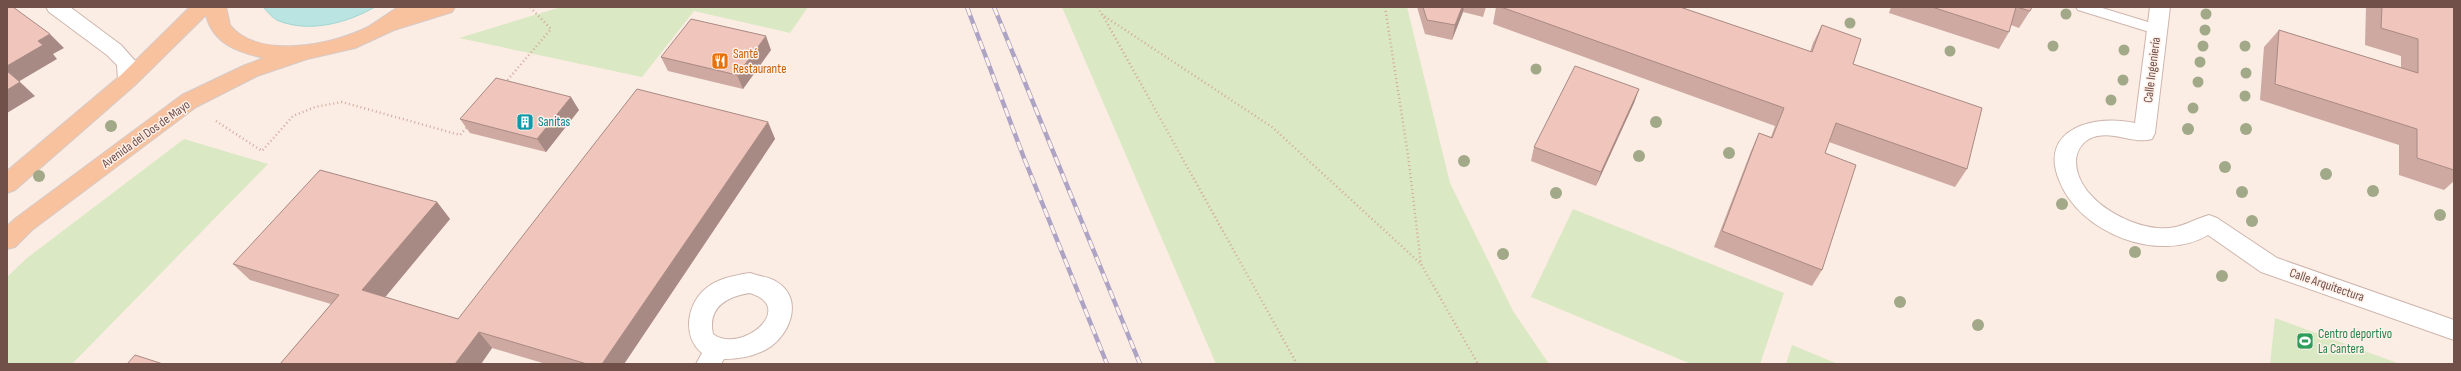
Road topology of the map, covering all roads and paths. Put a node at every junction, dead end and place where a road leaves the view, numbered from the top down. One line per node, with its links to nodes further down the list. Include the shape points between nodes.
1 (56, 7): 15 (street, via 114,50 127,63)
2 (202, 7): 15 (main road)
3 (216, 7): 14 (main road, via 222,30 239,45 267,53)
4 (410, 7): 13 (main road)
5 (445, 7): 13 (main road)
6 (530, 7): 16 (path, via 551,29)
7 (1098, 7): 11 (path)
8 (1385, 7): 22 (path, via 1408,156)
9 (2083, 7): 12 (lane)
10 (2160, 7): 12 (street, Calle Ingeniería)
11 (1102, 14): 22 (path, via 1272,127); 24 (path)
12 (2156, 29): 20 (street, Calle Ingeniería, via 2144,133 2104,127 2075,138 2066,149 2064,162 2068,177 2077,193 2091,208 2110,220 2144,235 2182,237 2202,230)
13 (378, 30): 14 (main road, via 340,46)
14 (300, 54): 21 (main road, Avenida del Dos de Mayo, via 250,71 188,101 24,224)
15 (128, 80): 19 (main road)
16 (501, 88)
17 (470, 123): 18 (path, via 460,135 342,102 315,107 293,116)
18 (262, 151)
19 (7, 184)
20 (2209, 224): 23 (street, Calle Arquitectura, via 2269,265)
21 (7, 240)
22 (1421, 264): 25 (path)
23 (2454, 330)
24 (1297, 364)
25 (1478, 364)

